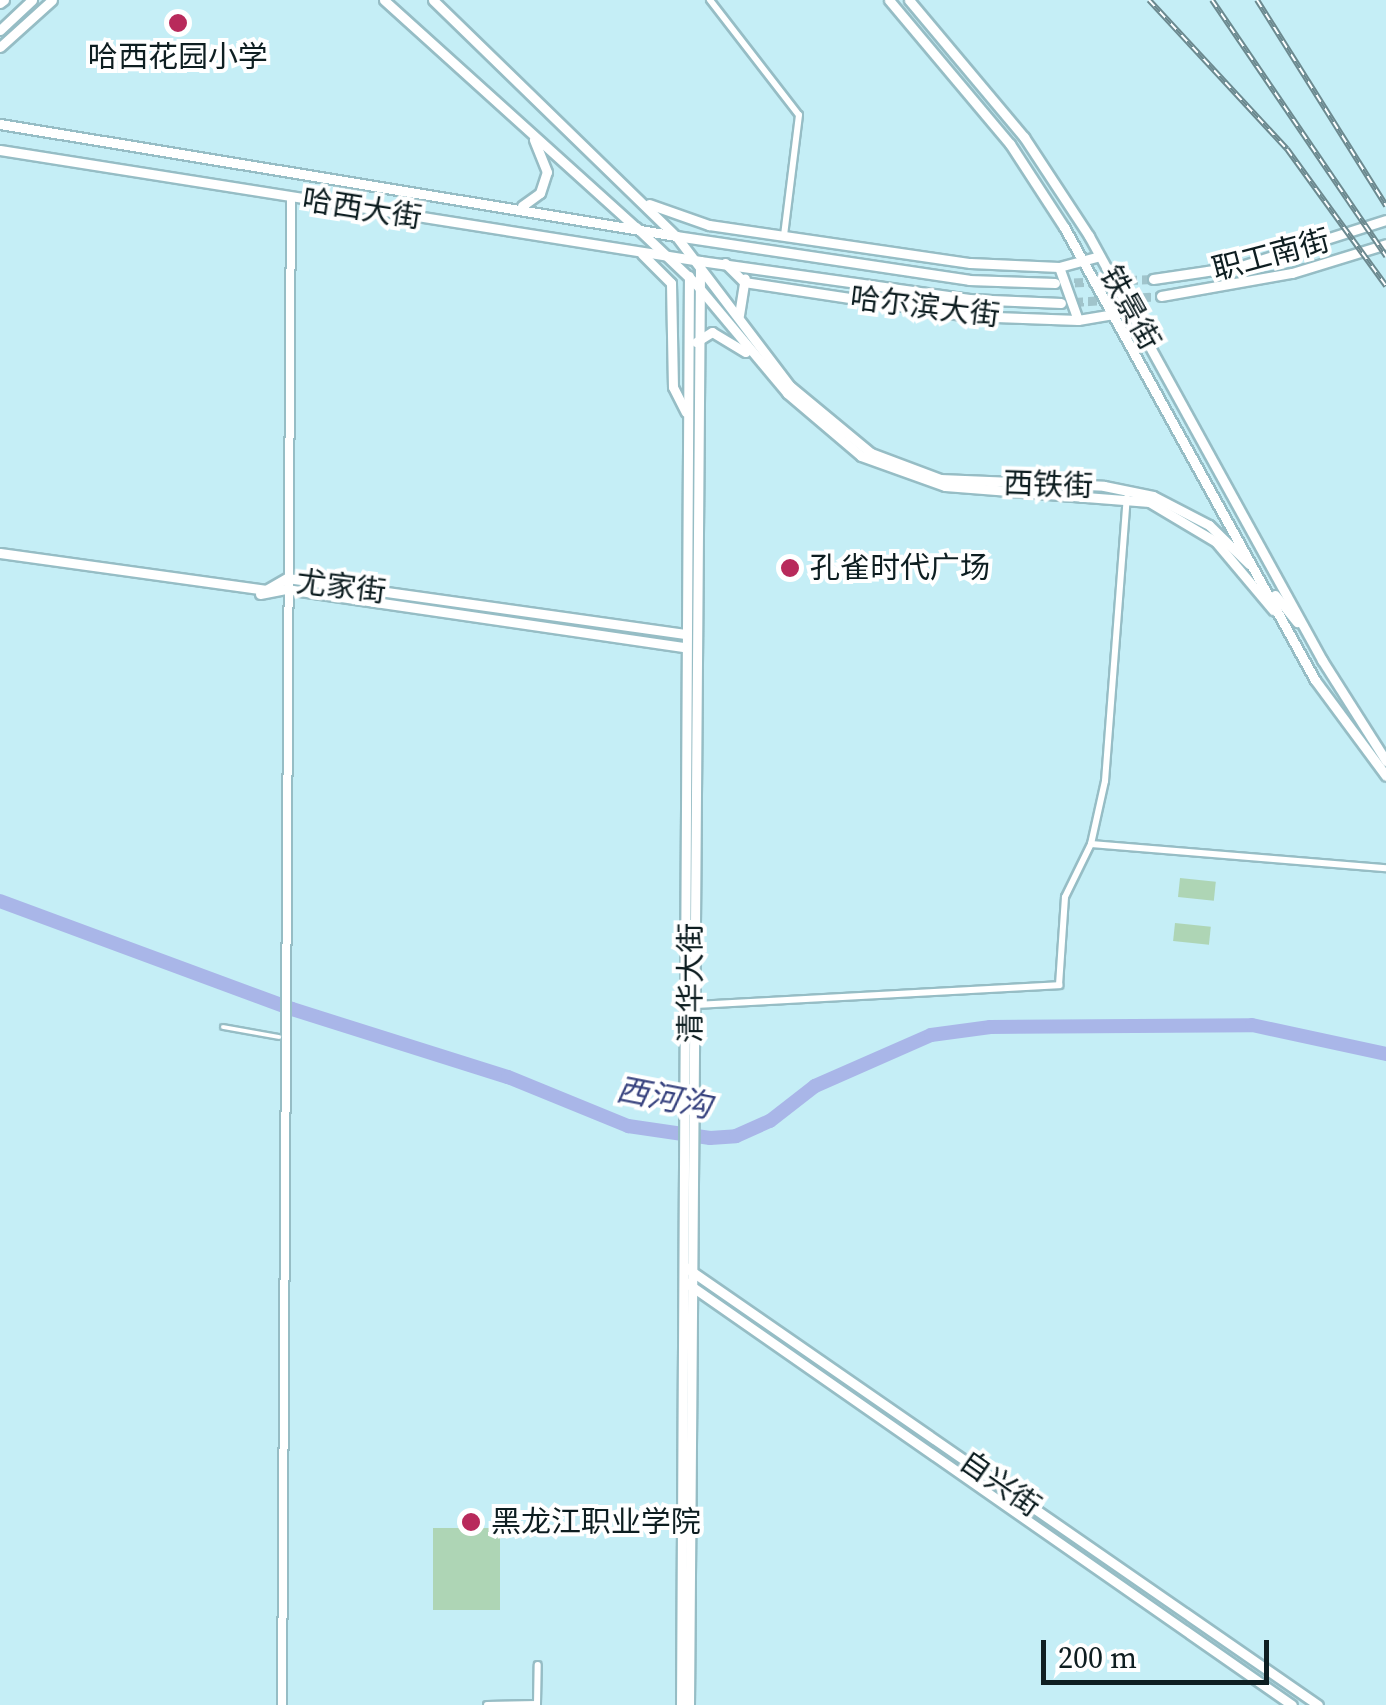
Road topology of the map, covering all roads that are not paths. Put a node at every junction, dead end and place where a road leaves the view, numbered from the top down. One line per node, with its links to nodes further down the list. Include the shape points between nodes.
1 (32, 0): 8 (main road)
2 (52, 0): 9 (main road)
3 (384, 0): 11 (main road)
4 (433, 0): 14 (main road)
5 (710, 0): 19 (street, via 800,115)
6 (888, 0): 24 (main road, 铁景街, via 1010,144)
7 (909, 0): 23 (main road, 铁景街, via 1024,138)
8 (0, 30)
9 (0, 47)
10 (0, 124): 15 (main road, 哈西大街)
11 (531, 134): 15 (main road, via 547,172 540,193); 17 (main road)
12 (0, 150): 13 (main road, 哈西大街)
13 (291, 199): 21 (main road, 哈西大街); 45 (street)
14 (649, 204): 18 (main road); 19 (main road, via 709,225)
15 (519, 207): 17 (main road, 哈西大街)
16 (1386, 220): 29 (main road, 职工南街, via 1241,266)
17 (635, 226): 18 (main road, 哈西大街); 22 (main road)
18 (676, 236): 25 (main road); 32 (main road, via 969,280)
19 (784, 236): 28 (main road, 哈尔滨大街, via 970,263)
20 (1386, 244): 33 (main road, 职工南街, via 1292,273)
21 (635, 251): 22 (main road, 哈西大街); 41 (main road, via 656,262 671,284 673,387)
22 (669, 256): 25 (main road, 哈西大街); 30 (main road)
23 (1100, 256): 24 (main road, 哈尔滨大街); 35 (main road, 铁景街)
24 (1084, 260): 28 (main road, 哈尔滨大街); 36 (main road, 铁景街)
25 (700, 261): 26 (main road, 哈西大街); 30 (main road, 清华大街); 37 (main road)
26 (726, 263): 27 (main road); 31 (main road)
27 (746, 267): 31 (main road); 34 (main road, via 969,299)
28 (1059, 267): 38 (main road)
29 (1153, 278)
30 (693, 280): 39 (main road, 清华大街); 40 (main road); 41 (main road, 清华大街)
31 (744, 282): 37 (main road); 38 (main road, 哈尔滨大街, via 968,316)
32 (1055, 283)
33 (1160, 296)
34 (1062, 302)
35 (1132, 311): 36 (main road, 哈尔滨大街); 48 (main road, 铁景街)
36 (1117, 313): 38 (main road, 哈尔滨大街); 44 (main road, 铁景街)
37 (739, 315): 40 (main road)
38 (1078, 320)
39 (694, 345): 40 (main road, via 712,332); 54 (main road, 清华大街)
40 (763, 362): 42 (main road, 西铁街, via 825,429 890,471 958,488); 44 (main road, 西铁街, via 824,419 886,460 953,480 1104,486 1153,496 1209,524)
41 (686, 415): 46 (main road, 清华大街)
42 (1127, 498): 47 (main road, 西铁街, via 1181,516 1206,533); 52 (street, via 1105,782)
43 (0, 556): 45 (main road, 尤家街, via 267,595)
44 (1259, 575): 47 (main road); 48 (main road, 西铁街)
45 (286, 583): 46 (main road, 尤家街); 49 (main road, 尤家街); 62 (street)
46 (685, 634): 49 (main road, 清华大街)
47 (1294, 641): 51 (main road)
48 (1313, 642): 50 (main road)
49 (685, 647): 57 (main road, 清华大街)
50 (1386, 760)
51 (1386, 776)
52 (1091, 844): 53 (street); 54 (street, via 1065,897 1060,985)
53 (1386, 868)
54 (692, 1005): 57 (main road, 清华大街)
55 (223, 1027): 56 (street)
56 (279, 1037)
57 (688, 1063): 58 (main road, 清华大街)
58 (685, 1266): 59 (main road, 清华大街); 67 (main road, 自兴街)
59 (684, 1281): 64 (main road, 清华大街); 65 (main road, 清华大街); 66 (main road, 自兴街)
60 (538, 1664): 61 (street)
61 (537, 1704): 63 (street)
62 (282, 1705)
63 (487, 1705)
64 (680, 1705)
65 (688, 1705)
66 (1292, 1705)
67 (1318, 1705)

